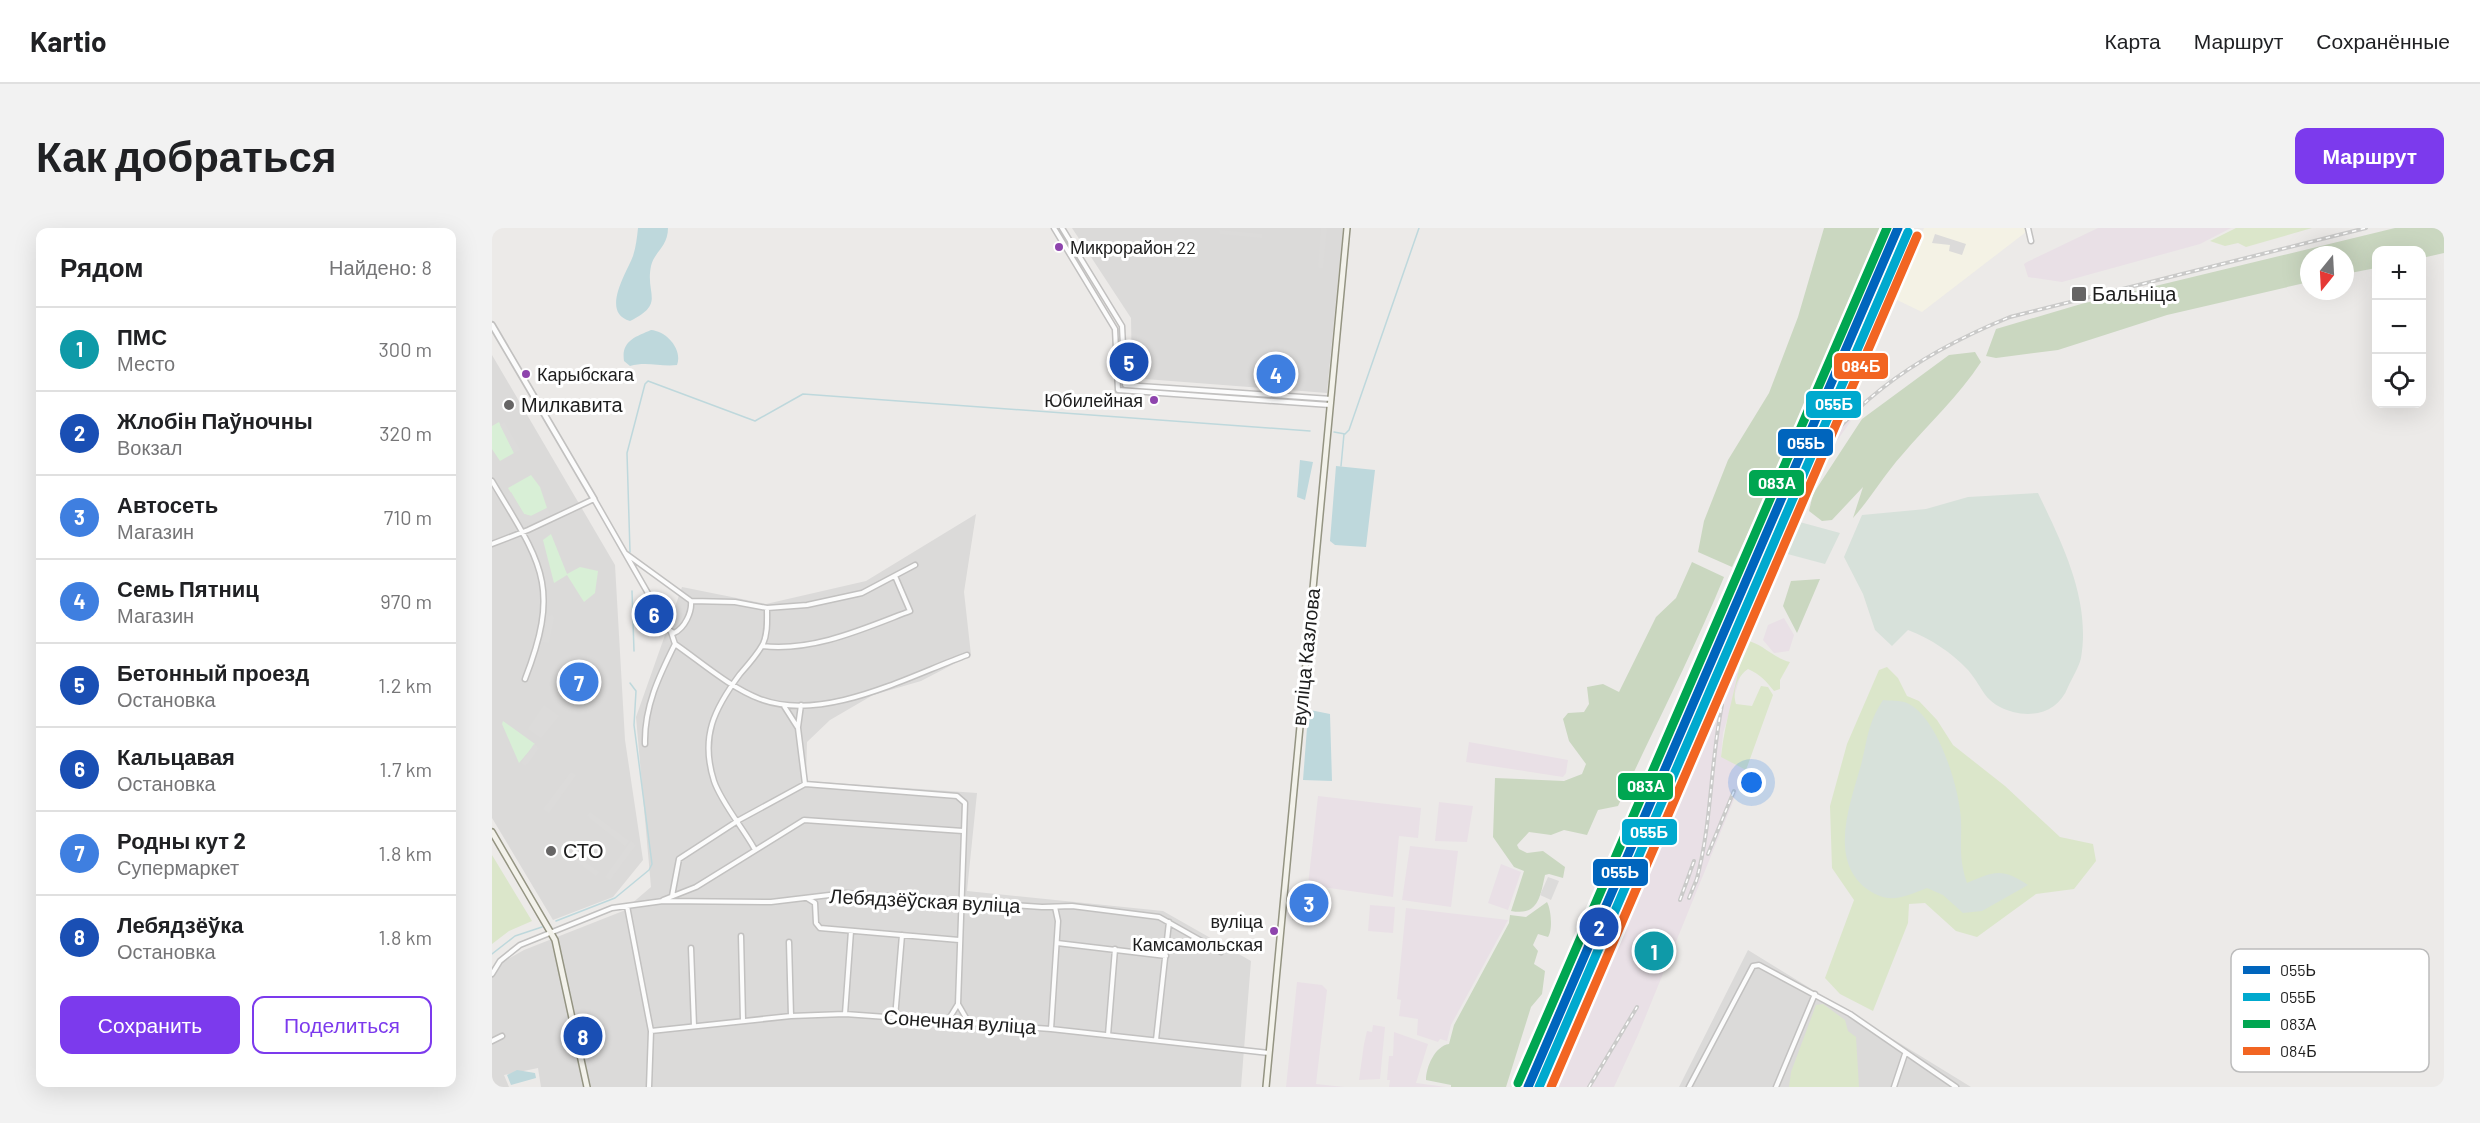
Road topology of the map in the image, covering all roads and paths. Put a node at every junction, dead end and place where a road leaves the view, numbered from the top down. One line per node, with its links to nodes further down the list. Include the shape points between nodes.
1 (1054, 228): 7 (street, via 1115,329 1118,390)
2 (1062, 228): 7 (street, via 1122,326 1125,385)
3 (1347, 228): 7 (main road, вуліца Казлова)
4 (2028, 228): 5 (street)
5 (2031, 241)
6 (492, 325): 9 (street)
7 (1331, 402): 68 (main road, вуліца Казлова)
8 (492, 481): 10 (street)
9 (594, 499): 10 (street); 12 (street)
10 (523, 532): 11 (street); 21 (street, via 538,561 544,600 538,644)
11 (492, 544)
12 (625, 553): 15 (street); 17 (street)
13 (915, 565): 14 (street)
14 (895, 576): 16 (street, via 862,593 831,601); 19 (street, via 910,611 838,638)
15 (691, 601): 16 (street, via 735,602); 17 (street, via 682,626)
16 (767, 608): 19 (street)
17 (671, 632): 18 (street)
18 (675, 644): 22 (street); 26 (street, via 656,682 647,713)
19 (762, 646): 22 (street)
20 (967, 655): 23 (street, via 873,692 839,702)
21 (525, 679)
22 (733, 684): 24 (street); 28 (street, via 710,726 707,753 715,783)
23 (801, 705): 24 (street); 25 (street)
24 (784, 706): 25 (street)
25 (798, 728): 27 (street)
26 (645, 744)
27 (804, 784): 28 (street); 29 (street, via 957,796 965,803)
28 (739, 820): 31 (street); 33 (street, via 679,859)
29 (963, 831): 31 (street, via 804,820); 37 (street)
30 (492, 832): 42 (main road)
31 (754, 849): 32 (street)
32 (684, 893): 33 (street); 36 (street)
33 (672, 896): 35 (street)
34 (807, 897): 36 (street, Лебядзёўская вуліца, via 771,902); 37 (street, Лебядзёўская вуліца, via 846,893); 41 (street, via 815,903 816,926)
35 (663, 901): 36 (street, Лебядзёўская вуліца); 38 (street, Лебядзёўская вуліца)
36 (685, 901)
37 (960, 901): 39 (street, Лебядзёўская вуліца); 45 (street)
38 (627, 906): 42 (street, Лебядзёўская вуліца, via 612,908); 63 (street)
39 (1054, 907): 40 (street, Лебядзёўская вуліца, via 1072,906); 47 (street)
40 (1169, 921): 50 (street, Лебядзёўская вуліца); 51 (street)
41 (851, 931): 43 (street); 55 (street)
42 (552, 933): 52 (street, Лебядзёўская вуліца, via 520,945 500,961); 70 (main road)
43 (902, 935): 45 (street); 57 (street)
44 (741, 936): 58 (street)
45 (959, 940): 54 (street)
46 (789, 942): 56 (street)
47 (1057, 943): 49 (street); 62 (street)
48 (691, 948): 61 (street)
49 (1115, 949): 51 (street); 64 (street)
50 (1221, 952)
51 (1166, 956): 66 (street)
52 (492, 974)
53 (1815, 994): 69 (street); 73 (street, via 1759,965 1753,966); 74 (street)
54 (958, 1004): 59 (street); 60 (street)
55 (845, 1014): 56 (street, Сонечная вуліца); 57 (street, Сонечная вуліца)
56 (791, 1016): 58 (street, Сонечная вуліца)
57 (895, 1018): 59 (street, Сонечная вуліца)
58 (743, 1020): 61 (street, Сонечная вуліца)
59 (947, 1022): 60 (street, Сонечная вуліца)
60 (969, 1023): 62 (street, Сонечная вуліца)
61 (694, 1026): 63 (street, Сонечная вуліца)
62 (1051, 1029): 64 (street, Сонечная вуліца)
63 (651, 1031): 71 (street)
64 (1108, 1035): 66 (street, Сонечная вуліца)
65 (502, 1036): 67 (street)
66 (1155, 1040): 68 (street, Сонечная вуліца)
67 (492, 1041)
68 (1269, 1053): 72 (main road, вуліца Казлова)
69 (1905, 1054): 75 (street); 76 (street)
70 (587, 1087)
71 (649, 1087)
72 (1266, 1087)
73 (1689, 1087)
74 (1776, 1087)
75 (1894, 1087)
76 (1956, 1087)

